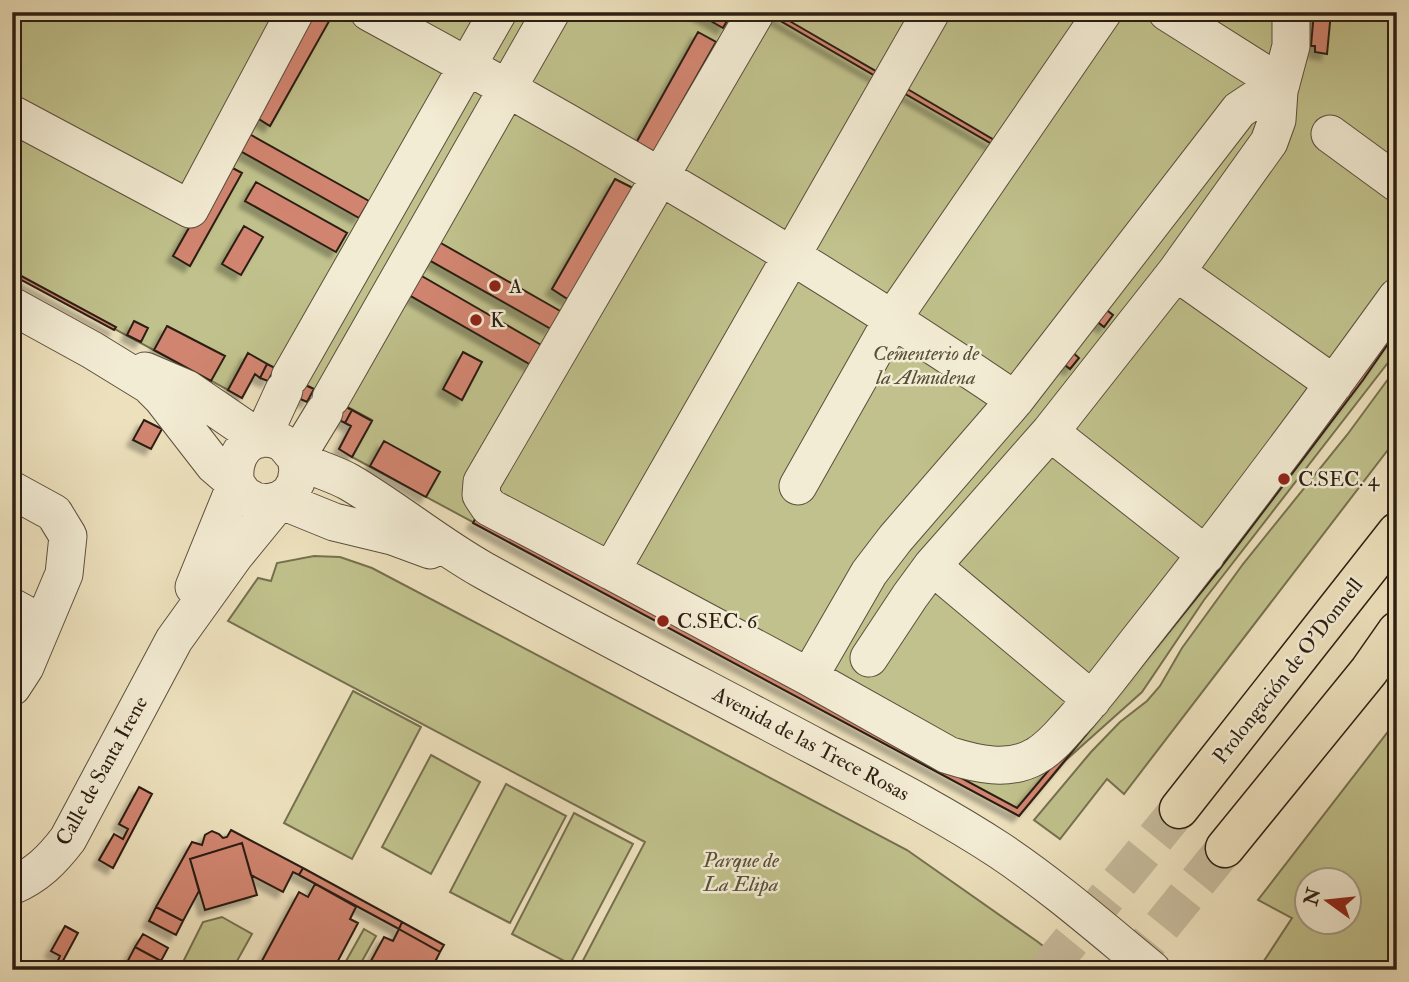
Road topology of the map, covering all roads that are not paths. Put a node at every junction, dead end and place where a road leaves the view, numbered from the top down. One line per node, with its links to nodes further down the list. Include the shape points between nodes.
1 (296, 12): 13 (street, via 190,209)
2 (369, 12): 10 (street)
3 (498, 12): 10 (street)
4 (551, 12): 12 (street, Calle de Santa Irene)
5 (756, 12): 15 (street)
6 (931, 12): 17 (street)
7 (1103, 12): 21 (street)
8 (1167, 12): 11 (street)
9 (1291, 12): 11 (street, via 1290,46)
10 (467, 65): 12 (street); 26 (street, via 287,383)
11 (1280, 88): 18 (street, via 1269,142); 24 (street, via 1239,110)
12 (508, 89): 15 (street); 27 (street, Calle de Santa Irene)
13 (12, 114)
14 (1329, 134): 16 (street)
15 (660, 176): 17 (street); 36 (street, via 482,482 481,495 489,507)
16 (1397, 183)
17 (791, 254): 21 (street); 36 (street)
18 (1176, 272): 23 (street); 25 (street)
19 (1397, 297): 23 (street)
20 (12, 306): 22 (street, Avenida de las Trece Rosas)
21 (893, 318): 24 (street); 29 (street)
22 (92, 349): 26 (street, Avenida de las Trece Rosas, via 187,389); 28 (street, Avenida de las Trece Rosas, via 156,391 214,464)
23 (1334, 384): 33 (street)
24 (1015, 400): 43 (street, via 869,573)
25 (1050, 432): 33 (street); 34 (street)
26 (261, 438): 27 (street, Avenida de las Trece Rosas, via 278,441); 28 (street, Calle de Santa Irene, via 240,451)
27 (296, 458): 31 (street, Calle de Santa Irene, via 296,482); 35 (street, Avenida de las Trece Rosas, via 346,481)
28 (235, 478): 31 (street, Avenida de las Trece Rosas, via 244,495 255,502); 39 (street, Calle de Santa Irene)
29 (798, 486)
30 (12, 490): 37 (street, via 54,513 68,536 64,574)
31 (280, 500): 35 (street, Avenida de las Trece Rosas); 39 (street, Calle de Santa Irene)
32 (1393, 532): 46 (highway, Prolongación de O'Donnell)
33 (1206, 555): 45 (street)
34 (932, 566): 41 (street); 45 (street)
35 (480, 569): 49 (street, Avenida de las Trece Rosas, via 907,796 999,850)
36 (611, 571): 43 (street)
37 (28, 616): 44 (street, via 25,667)
38 (1397, 631): 42 (highway)
39 (174, 640): 48 (street, Calle de Santa Irene, via 68,839 49,863)
40 (1397, 646): 42 (highway)
41 (869, 658)
42 (1368, 671): 47 (highway)
43 (809, 677): 45 (street, via 948,755 993,765 1034,757 1054,743)
44 (12, 687)
45 (1092, 700)
46 (1179, 809)
47 (1225, 848)
48 (12, 886)
49 (1152, 970)

